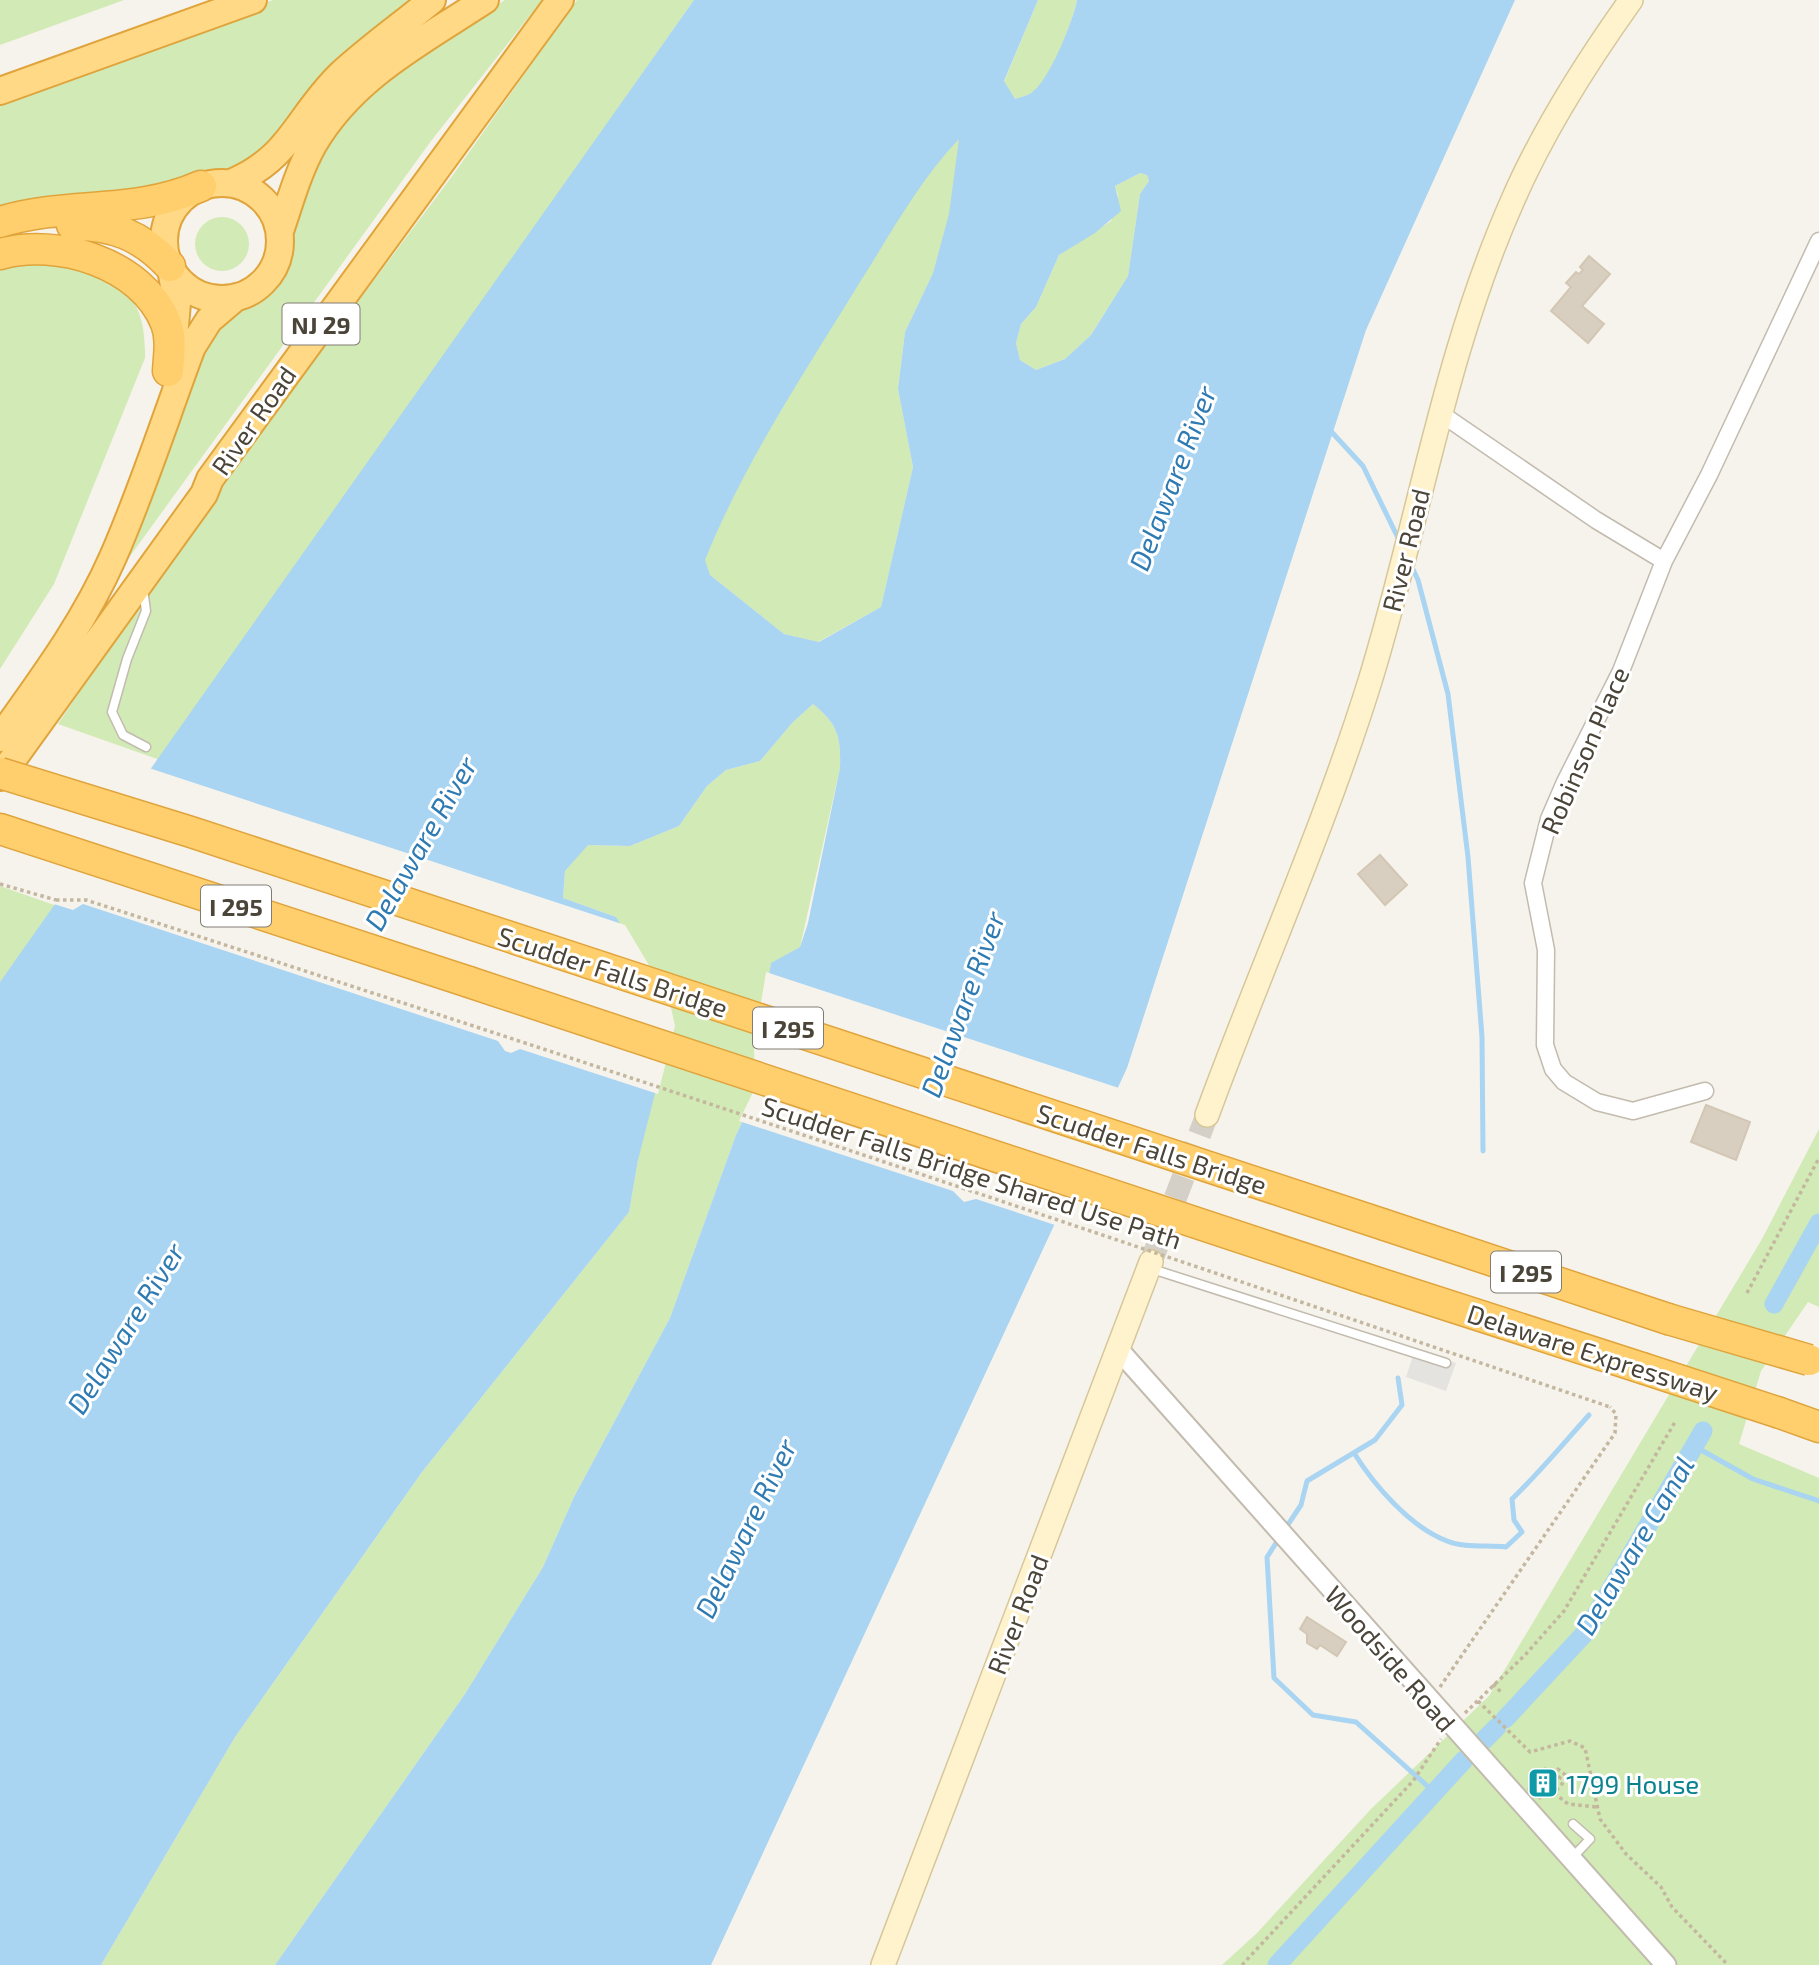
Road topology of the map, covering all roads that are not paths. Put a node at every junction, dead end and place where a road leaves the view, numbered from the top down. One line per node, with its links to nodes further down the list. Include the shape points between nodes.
1 (253, 0): 6 (highway)
2 (432, 0): 7 (highway, via 342,74 283,150)
3 (485, 0): 10 (highway, via 400,54 348,98 314,144)
4 (560, 0): 18 (highway, River Road / NJ 29)
5 (1632, 0): 17 (main road, River Road, via 1572,90 1511,202)
6 (0, 91)
7 (231, 183): 8 (highway); 10 (highway, via 263,199)
8 (201, 186): 9 (highway, via 152,204 44,212); 14 (highway, via 176,205 168,219 164,235)
9 (0, 222)
10 (280, 231): 15 (highway, via 276,265 259,285)
11 (1819, 241): 19 (street, Robinson Place)
12 (0, 242): 14 (highway, via 55,226 100,226 138,238)
13 (0, 254): 16 (highway, via 47,247 92,260 125,277 153,301 167,324)
14 (171, 267): 15 (highway, via 183,284 199,294); 16 (highway, via 177,303)
15 (236, 297): 21 (highway, via 209,320 192,347 114,556)
16 (168, 371): 22 (highway, via 89,571)
17 (1440, 413): 19 (street); 28 (main road, River Road, via 1369,684)
18 (210, 479): 20 (highway, River Road / NJ 29); 21 (highway, via 197,487)
19 (1664, 561): 27 (street, Robinson Place, via 1621,671 1549,819 1533,891 1546,950 1545,1045 1553,1069 1564,1082 1597,1102 1633,1111)
20 (142, 579): 24 (lane, via 146,611 112,712 123,735); 25 (highway, River Road / NJ 29)
21 (67, 643): 23 (highway)
22 (0, 710)
23 (0, 737)
24 (146, 747)
25 (0, 775): 32 (highway, Scudder Falls Bridge / I 295, bridge, via 204,837 1668,1319)
26 (0, 829): 30 (highway, Scudder Falls Bridge / I 295, bridge)
27 (1705, 1091)
28 (1207, 1115)
29 (1150, 1265): 31 (main road, River Road); 33 (lane)
30 (1366, 1279): 34 (highway, Delaware Expressway / I 295, bridge)
31 (1118, 1349): 36 (street, Woodside Road); 37 (main road, River Road)
32 (1814, 1362)
33 (1446, 1363)
34 (1819, 1427)
35 (1573, 1824): 36 (lane, via 1590,1839)
36 (1570, 1860): 38 (street, Woodside Road)
37 (883, 1965)
38 (1666, 1965)

